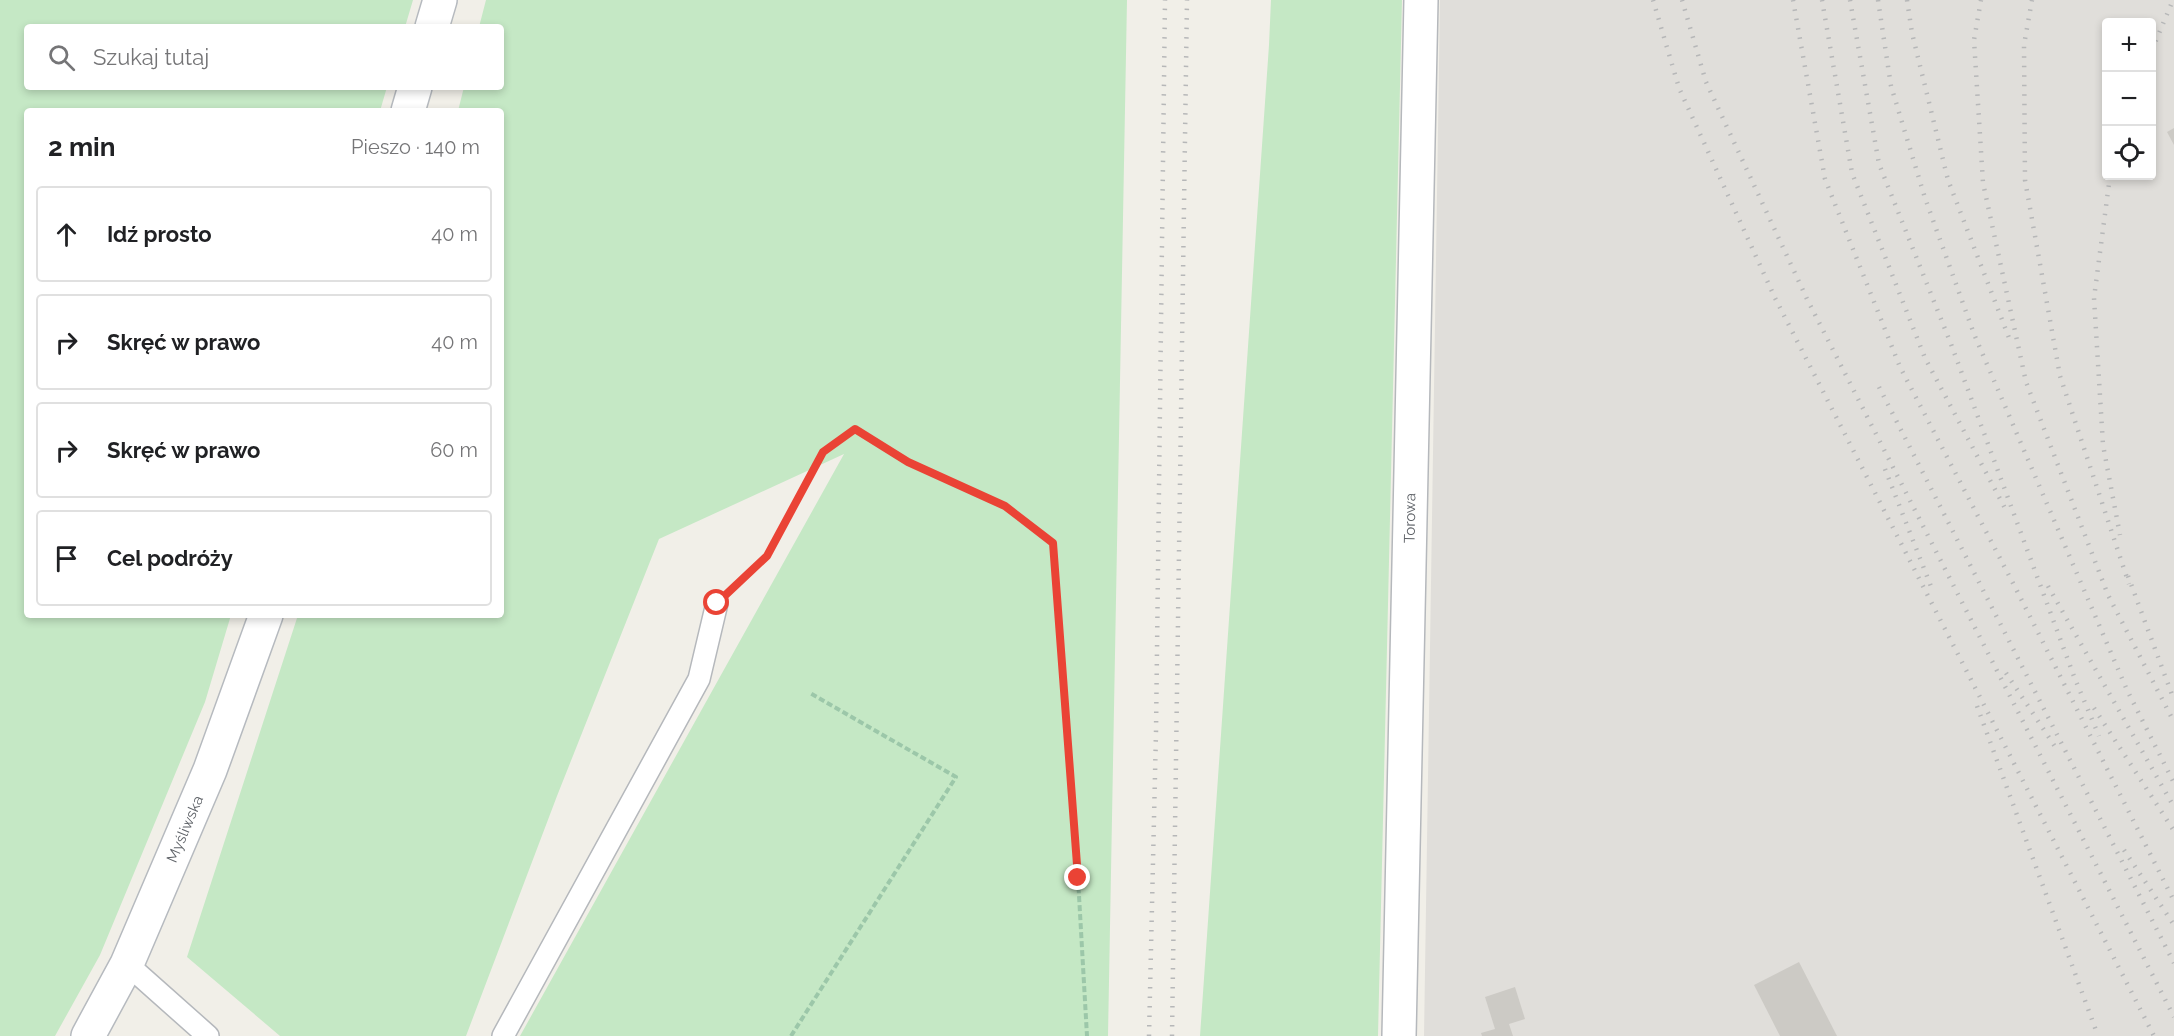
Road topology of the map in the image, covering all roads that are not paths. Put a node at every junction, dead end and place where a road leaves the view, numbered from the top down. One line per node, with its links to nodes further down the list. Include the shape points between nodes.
1 (440, 0): 3 (street)
2 (1421, 0): 12 (street, Torowa)
3 (433, 24)
4 (414, 90): 5 (street)
5 (409, 108)
6 (717, 603): 11 (lane, via 699,679)
7 (265, 618): 8 (street, Myśliwska, via 210,770)
8 (126, 964): 9 (street, Myśliwska); 10 (lane)
9 (88, 1036)
10 (208, 1036)
11 (503, 1036)
12 (1399, 1036)

